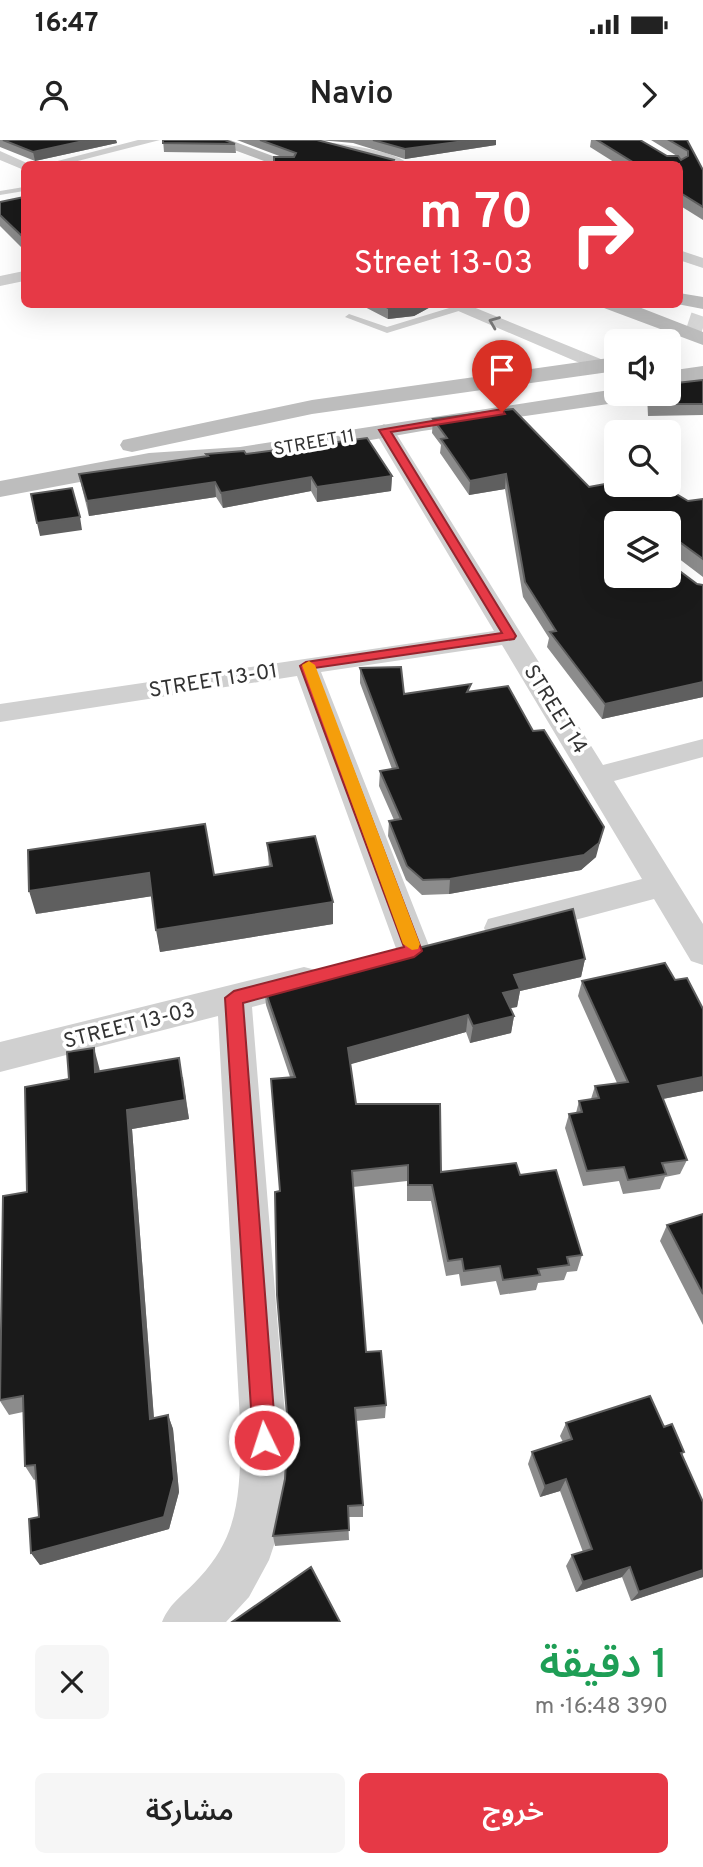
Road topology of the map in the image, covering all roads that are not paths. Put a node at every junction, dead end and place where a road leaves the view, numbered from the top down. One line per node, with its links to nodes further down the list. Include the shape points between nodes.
1 (154, 140): 8 (street)
2 (215, 140): 10 (main road)
3 (296, 140): 6 (street)
4 (199, 144): 9 (main road)
5 (382, 144): 6 (street)
6 (351, 150): 11 (street)
7 (0, 155): 12 (street)
8 (65, 161)
9 (248, 161)
10 (277, 161)
11 (392, 161)
12 (21, 165)
13 (21, 172): 14 (street)
14 (7, 175)
15 (21, 190): 16 (lane)
16 (0, 193)
17 (683, 256): 18 (street)
18 (703, 263)
19 (21, 277): 20 (street)
20 (0, 281)
21 (449, 308): 27 (lane, via 387,330)
22 (460, 308): 32 (street, one-way to 22)
23 (622, 308): 28 (main road)
24 (662, 308): 26 (main road)
25 (679, 308): 26 (main road)
26 (696, 314)
27 (349, 317)
28 (703, 338)
29 (703, 352): 30 (main road)
30 (681, 355)
31 (703, 362): 33 (main road)
32 (604, 365)
33 (681, 365)
34 (604, 369): 42 (main road)
35 (604, 369): 44 (main road, STREET 11, via 360,400 193,430)
36 (703, 373): 37 (main road)
37 (681, 376)
38 (703, 384): 40 (main road)
39 (604, 387): 42 (main road)
40 (681, 387)
41 (604, 398): 43 (main road, STREET 11)
42 (408, 410): 44 (main road, STREET 11); 45 (main road)
43 (384, 430): 45 (main road, STREET 11, via 240,455); 48 (street, STREET 14)
44 (97, 454): 46 (main road, STREET 11)
45 (149, 461): 47 (main road, STREET 11)
46 (0, 472)
47 (0, 489)
48 (510, 636): 49 (street, STREET 13-01); 52 (street, STREET 14)
49 (306, 666): 50 (street, STREET 13-01); 53 (street, via 427,947)
50 (0, 713)
51 (703, 748): 52 (street)
52 (598, 776): 53 (street, STREET 14)
53 (664, 885): 54 (street, STREET 14)
54 (703, 952)
55 (337, 971): 56 (street, STREET 13-03)
56 (234, 998): 57 (street, STREET 13-03); 58 (street, via 264,1440 262,1508 251,1550 227,1586)
57 (0, 1057)
58 (187, 1622)

